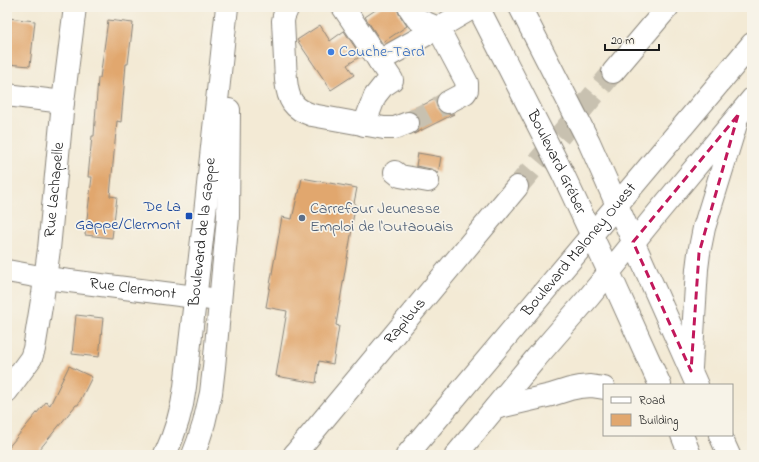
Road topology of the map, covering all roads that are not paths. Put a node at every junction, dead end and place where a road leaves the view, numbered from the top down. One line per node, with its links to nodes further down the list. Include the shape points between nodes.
1 (75, 7): 17 (main road, Rue Lachapelle)
2 (227, 7): 31 (main road, Boulevard de la Gappe)
3 (232, 7): 32 (main road, Boulevard de la Gappe, via 228,217)
4 (288, 7): 21 (main road, via 283,27 287,87 293,105 302,112 312,115)
5 (343, 7): 13 (main road)
6 (408, 7): 11 (main road, via 417,19)
7 (474, 7): 11 (main road)
8 (478, 7): 26 (main road, Boulevard Gréber, via 563,174)
9 (520, 7): 25 (main road, via 586,135)
10 (668, 7): 14 (main road)
11 (438, 28): 13 (main road); 18 (main road, via 466,80 467,87 465,93)
12 (752, 44): 25 (main road, Boulevard Maloney Ouest)
13 (379, 61): 21 (main road, via 392,80 375,96)
14 (614, 72)
15 (7, 95): 17 (main road)
16 (752, 99): 19 (main road)
17 (63, 102): 30 (main road, Rue Lachapelle)
18 (448, 102)
19 (738, 116): 27 (main road); 33 (main road, via 704,228 699,253)
20 (408, 123): 21 (main road, via 389,129)
21 (364, 125)
22 (395, 172): 23 (main road, via 400,176)
23 (428, 181)
24 (517, 187): 42 (main road, Rapibus)
25 (617, 205): 26 (main road, Boulevard Maloney Ouest); 27 (main road)
26 (591, 235): 29 (main road, Boulevard Gréber); 43 (main road, Boulevard Maloney Ouest)
27 (633, 242): 29 (main road); 33 (main road)
28 (7, 271): 30 (main road, Rue Clermont)
29 (609, 272): 34 (main road, Boulevard Gréber); 37 (main road)
30 (46, 278): 31 (main road, Rue Clermont); 36 (main road, via 31,358)
31 (196, 297): 32 (main road, Rue Clermont); 40 (main road, Boulevard de la Gappe, via 183,406)
32 (220, 301): 41 (main road, Boulevard de la Gappe, via 211,393 201,433)
33 (694, 378)
34 (660, 384)
35 (603, 388): 37 (main road, via 580,387)
36 (7, 391)
37 (495, 408): 44 (main road)
38 (682, 436): 45 (main road)
39 (720, 436): 46 (main road)
40 (165, 455)
41 (192, 455)
42 (294, 455)
43 (406, 455)
44 (456, 455)
45 (690, 455)
46 (729, 455)

